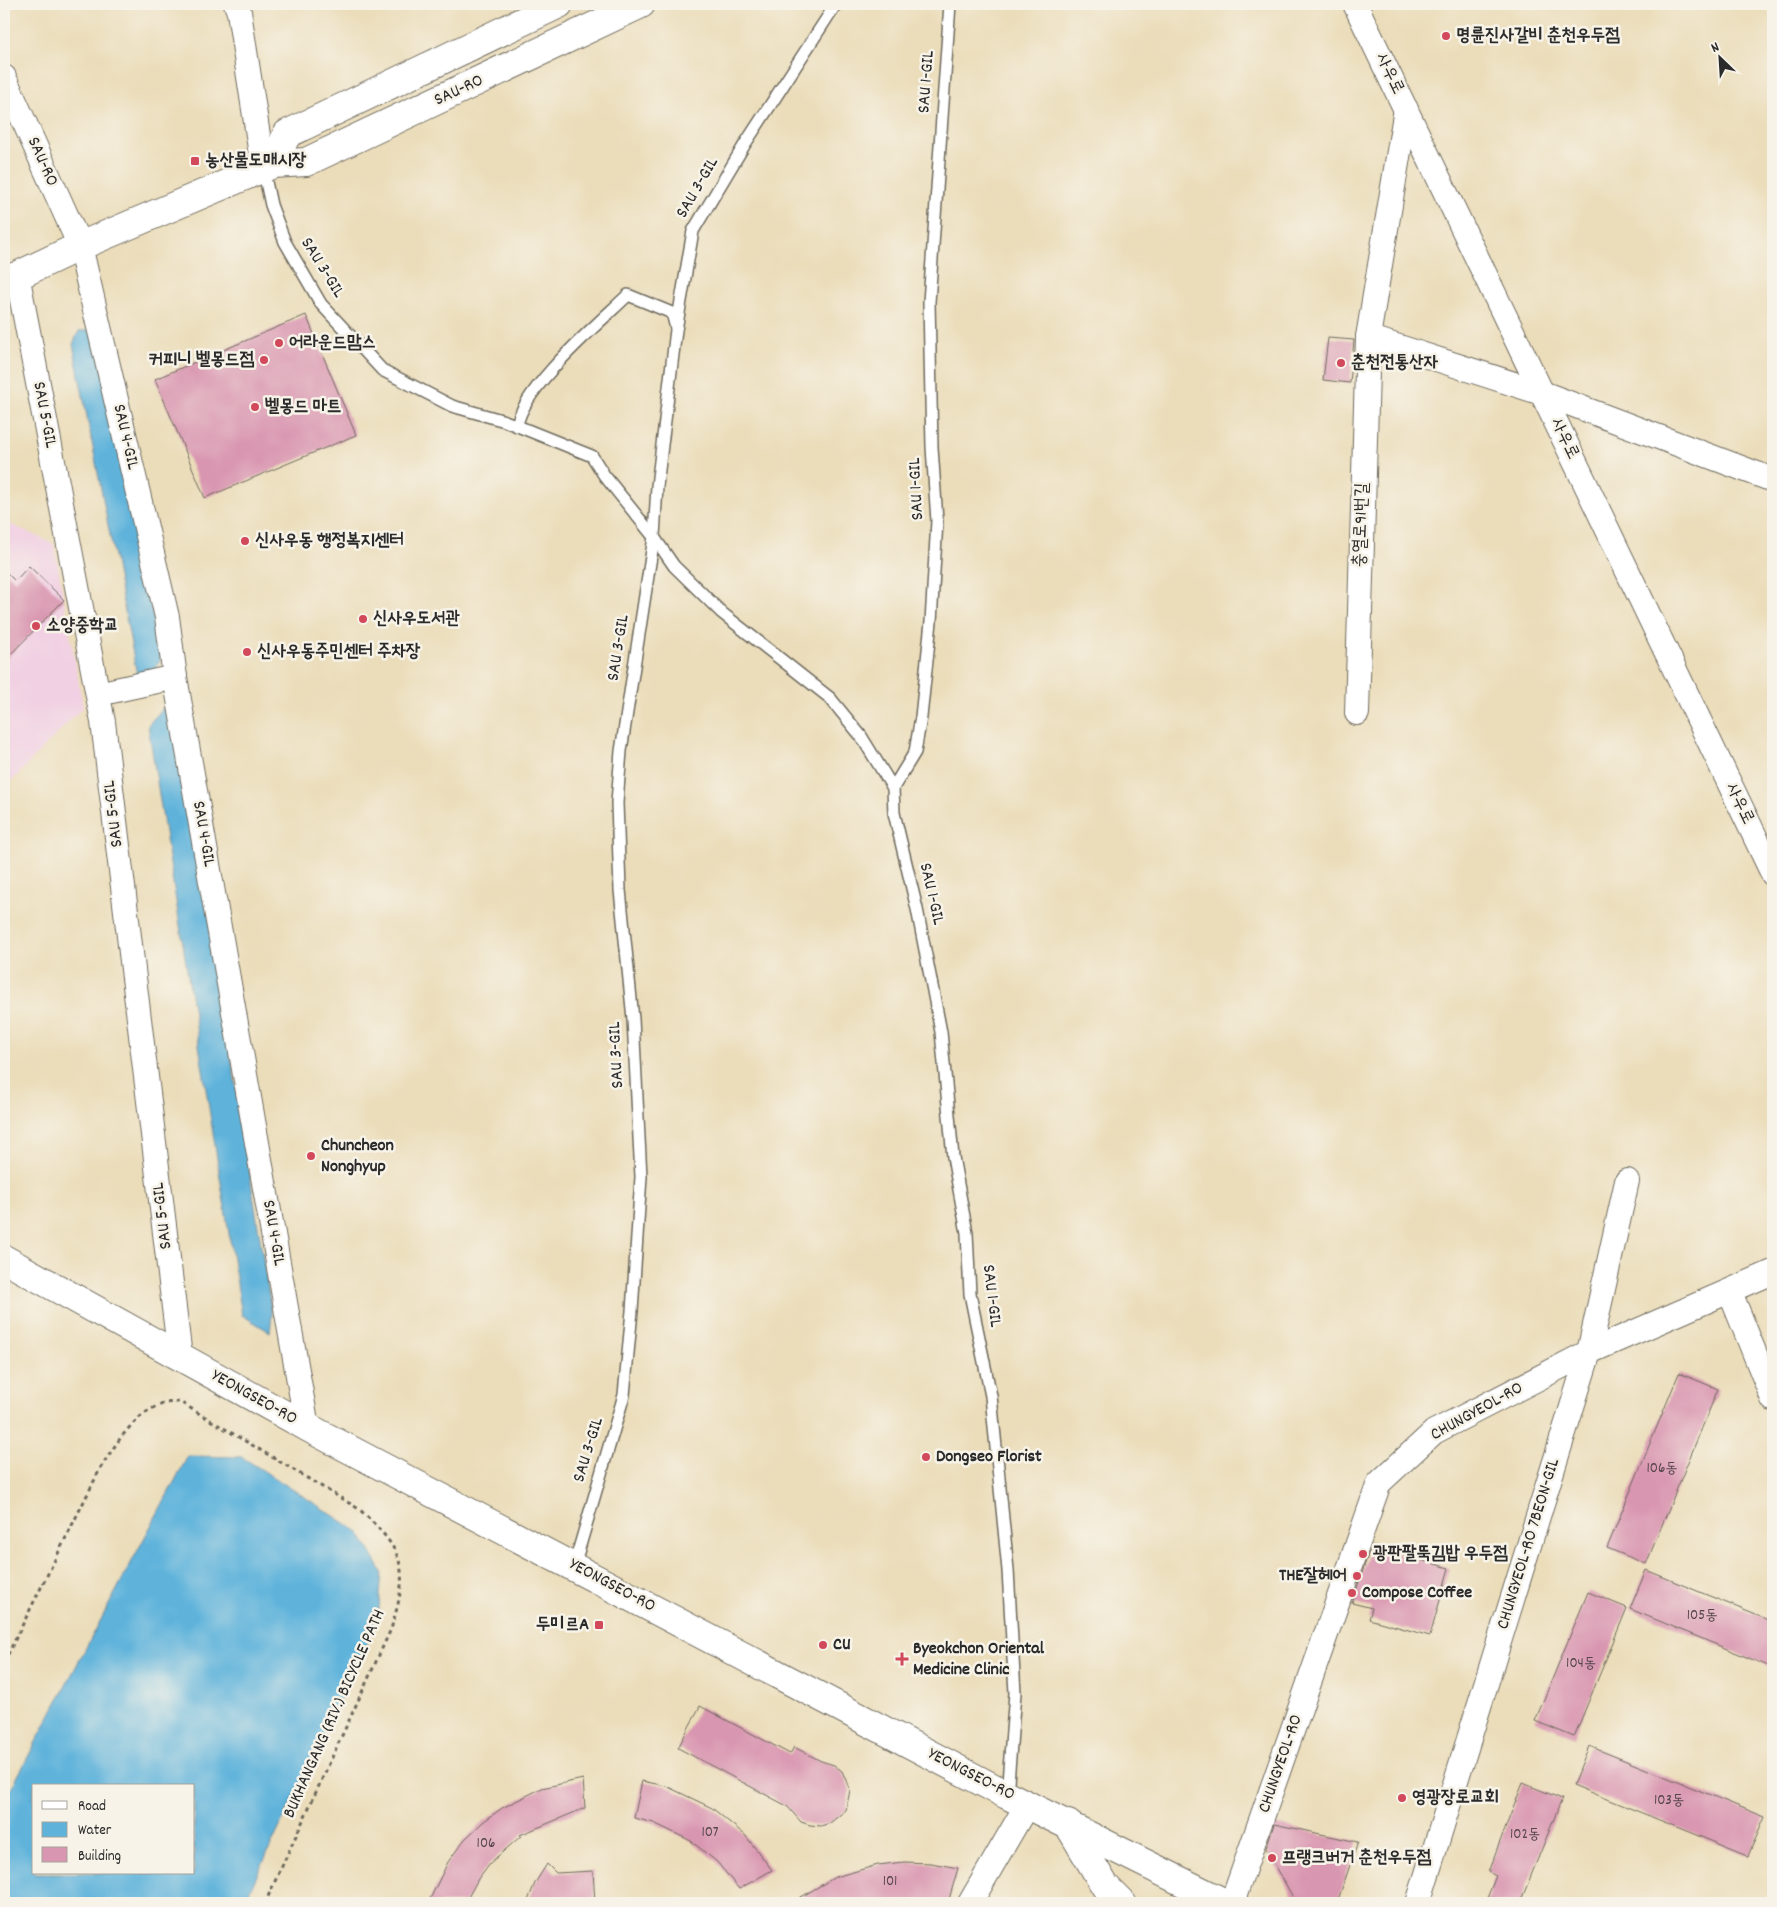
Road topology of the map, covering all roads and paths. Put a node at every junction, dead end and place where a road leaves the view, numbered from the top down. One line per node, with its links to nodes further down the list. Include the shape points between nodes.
1 (236, 4): 9 (street)
2 (559, 4): 9 (street, SAU-RO, via 287,134)
3 (640, 4): 9 (street, SAU-RO, via 306,162)
4 (836, 4): 12 (lane, SAU 3-GIL, via 730,167 693,231)
5 (950, 4): 21 (lane, SAU 1-GIL, via 929,302 937,522 931,622 922,717 915,752)
6 (1355, 4): 8 (street, 사우로)
7 (4, 78): 10 (street, SAU-RO)
8 (1406, 109): 13 (street, 충열로91번길); 14 (street, 사우로)
9 (268, 166): 10 (street, SAU-RO); 15 (lane, SAU 3-GIL, via 272,205 285,242 321,304 382,370 452,406)
10 (80, 246): 11 (street, SAU-RO); 18 (street, SAU 4-GIL, via 167,617)
11 (11, 278): 19 (street, SAU 5-GIL)
12 (676, 330): 15 (lane, via 672,313 628,295 549,372 519,416); 17 (lane, SAU 3-GIL)
13 (1368, 337): 14 (street); 20 (street, 충열로91번길)
14 (1542, 393): 16 (street); 22 (street, 사우로)
15 (517, 426): 17 (lane, SAU 3-GIL, via 592,456)
16 (1773, 480)
17 (654, 537): 21 (lane, via 674,566 722,612 830,698 861,736); 31 (lane, SAU 3-GIL, via 621,751 617,803 620,890 633,1019 641,1177 632,1312 624,1395)
18 (176, 677): 19 (street); 30 (street, SAU 4-GIL)
19 (98, 694): 28 (street, SAU 5-GIL)
20 (1357, 712)
21 (893, 788): 33 (lane, SAU 1-GIL, via 894,813 941,1032 954,1157 967,1233 970,1294 991,1396 1016,1693)
22 (1773, 874)
23 (1627, 1181): 27 (street, CHUNGYEOL-RO 7BEON-GIL)
24 (4, 1259): 28 (street, YEONGSEO-RO)
25 (1773, 1272): 26 (street, CHUNGYEOL-RO)
26 (1730, 1292): 27 (street, CHUNGYEOL-RO); 29 (street)
27 (1589, 1352): 39 (street, CHUNGYEOL-RO, via 1434,1432 1379,1483); 40 (street, CHUNGYEOL-RO 7BEON-GIL)
28 (180, 1357): 30 (street, YEONGSEO-RO)
29 (1773, 1399)
30 (307, 1426): 31 (street, YEONGSEO-RO)
31 (574, 1566): 33 (street, YEONGSEO-RO)
32 (4, 1662): 35 (path, BUKHANGANG (RIV.) BICYCLE PATH, via 116,1444 132,1425 168,1401 180,1402 359,1509 376,1524 401,1561 400,1601 391,1629)
33 (1017, 1799): 34 (street, YEONGSEO-RO); 36 (street)
34 (1068, 1824): 37 (street, via 1105,1886); 38 (street, YEONGSEO-RO)
35 (265, 1903)
36 (970, 1903)
37 (1122, 1903)
38 (1226, 1903)
39 (1232, 1903)
40 (1418, 1903)

